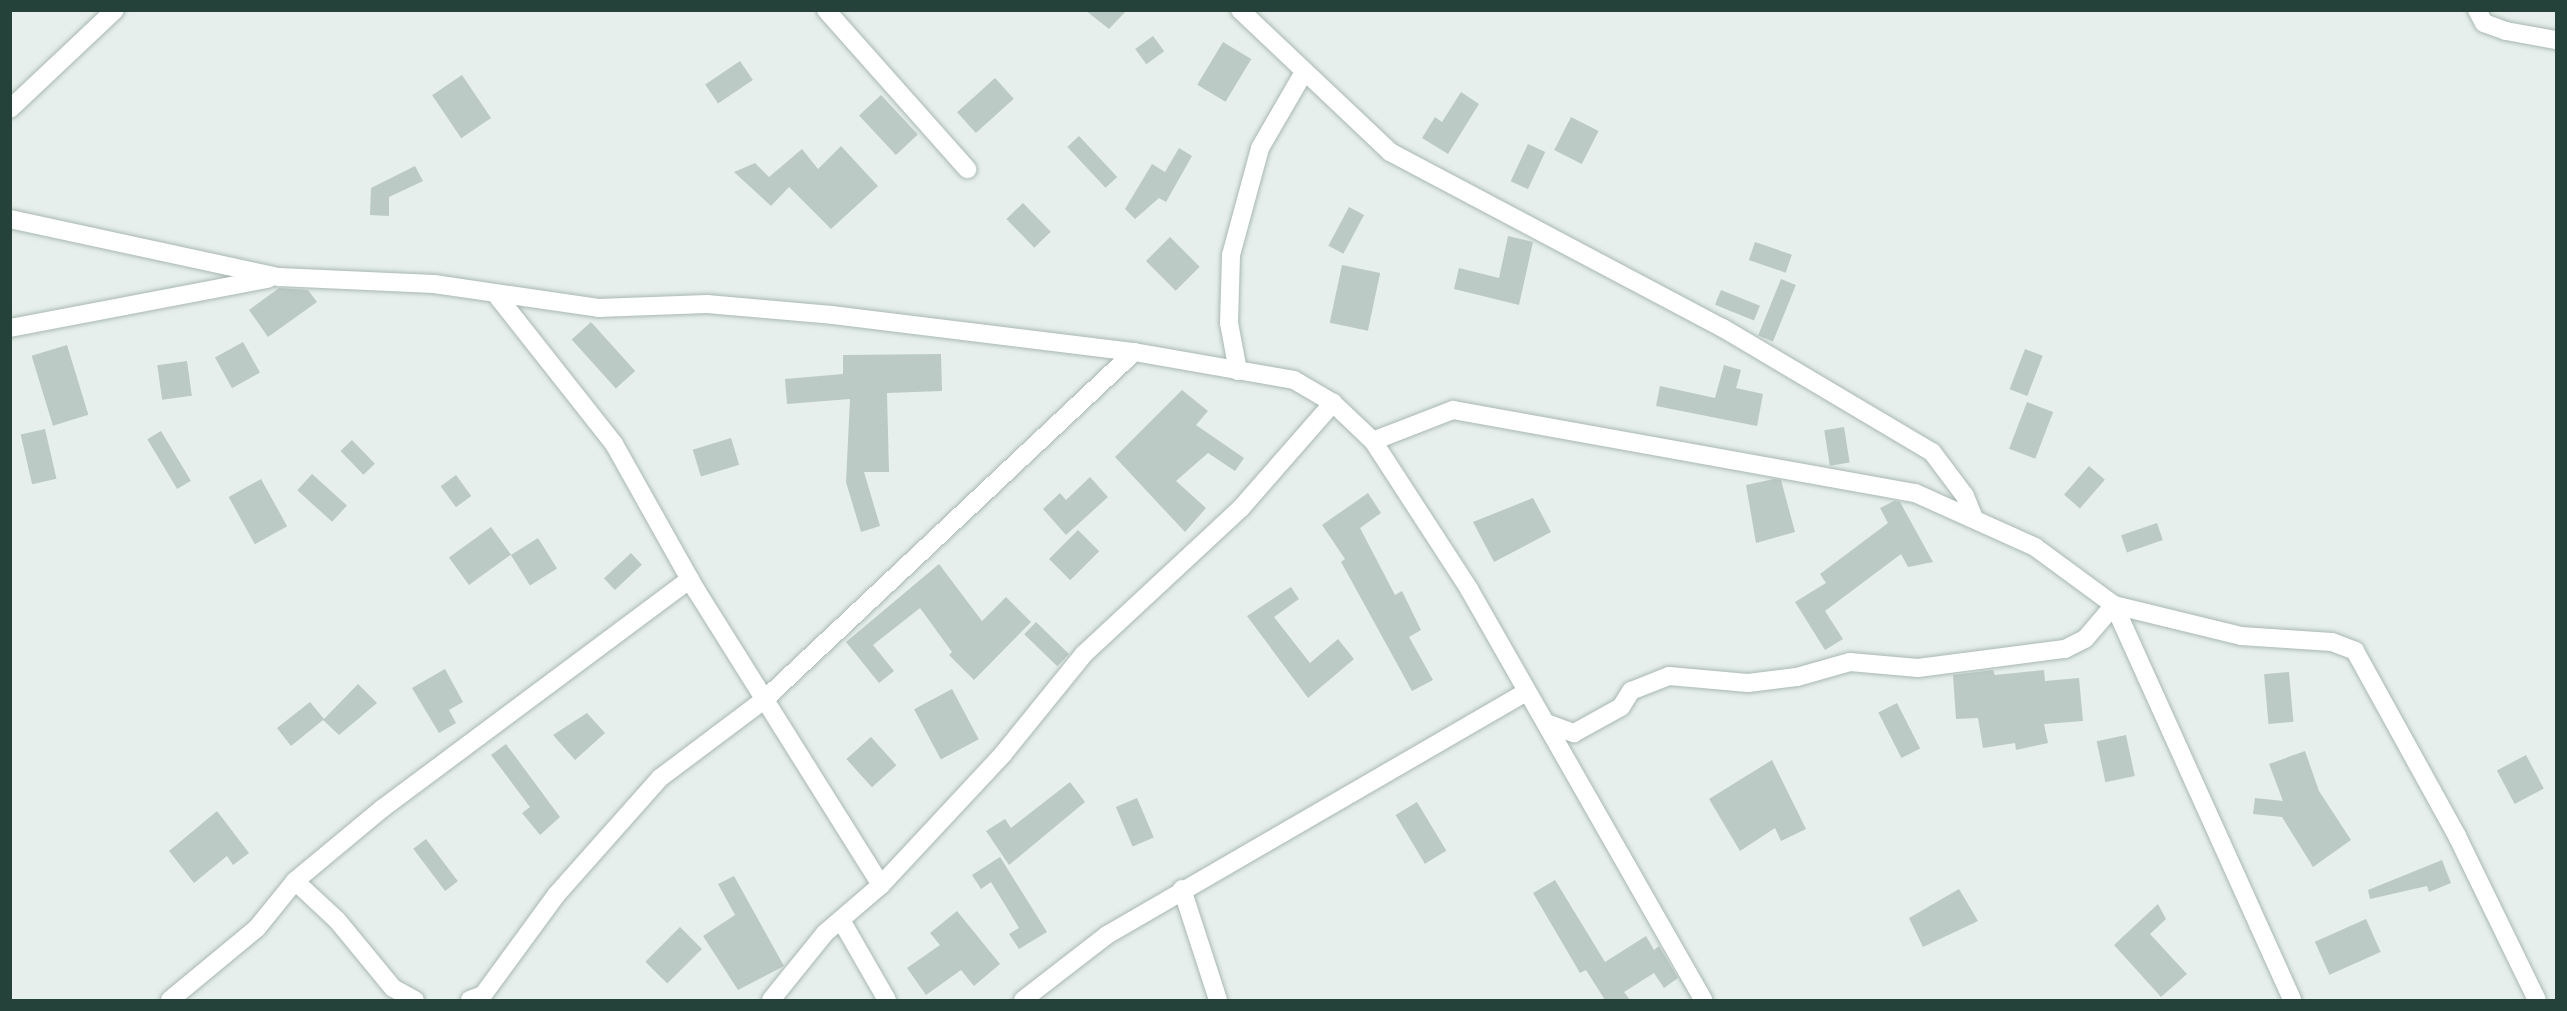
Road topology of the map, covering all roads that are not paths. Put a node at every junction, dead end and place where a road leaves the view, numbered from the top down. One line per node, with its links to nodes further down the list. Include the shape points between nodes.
1 (115, 10): 7 (street)
2 (826, 10): 8 (street)
3 (1240, 10): 6 (street)
4 (2477, 10): 5 (street, via 2484,23)
5 (2556, 40)
6 (1304, 72): 14 (street, via 1260,148 1231,255 1229,323); 17 (street, via 1390,152 1890,423 1932,452 1965,496)
7 (10, 109)
8 (967, 169)
9 (10, 219): 10 (street)
10 (279, 278): 11 (street, via 434,284); 12 (street)
11 (498, 297): 13 (street, via 598,308 753,308); 18 (street, via 614,444)
12 (10, 328)
13 (1134, 352): 14 (street); 21 (street)
14 (1238, 371): 15 (street, via 1294,380)
15 (1333, 403): 16 (street); 24 (street, via 1241,508 1084,654 1003,754)
16 (1373, 441): 17 (street, via 1453,410 1915,493); 20 (street, via 1445,550)
17 (1974, 518): 19 (street, via 2036,547)
18 (690, 579): 21 (street); 23 (street, via 383,808)
19 (2114, 605): 22 (street, via 2085,639 2065,650 1918,668 1850,662 1797,677 1748,683 1670,676 1632,691 1621,707 1574,733); 35 (street); 36 (street, via 2241,636 2332,642 2355,651 2440,806)
20 (1526, 692): 22 (street); 25 (street)
21 (764, 700): 24 (street); 30 (street, via 660,778 556,894 483,994)
22 (1546, 723): 34 (street, via 1599,826)
23 (295, 881): 28 (street, via 257,928); 29 (street, via 337,920 393,988)
24 (881, 885): 26 (street)
25 (1182, 889): 32 (street, via 1107,935); 33 (street)
26 (841, 920): 27 (street); 31 (street)
27 (776, 998)
28 (170, 1000)
29 (416, 1000)
30 (470, 1000)
31 (887, 1000)
32 (1023, 1000)
33 (1218, 1000)
34 (1703, 1000)
35 (2292, 1000)
36 (2537, 1000)

